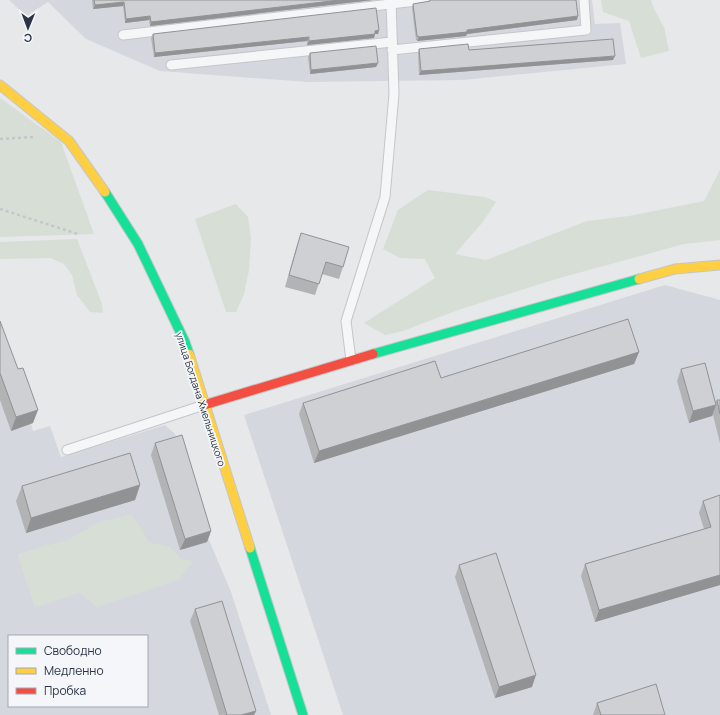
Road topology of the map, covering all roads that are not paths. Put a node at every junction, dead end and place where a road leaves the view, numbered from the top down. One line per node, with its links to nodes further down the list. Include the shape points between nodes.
1 (425, 0): 3 (lane)
2 (584, 0): 5 (lane, via 586,30)
3 (391, 2): 4 (lane); 5 (lane)
4 (123, 34)
5 (392, 46): 6 (lane); 9 (lane, via 394,94 385,197 346,321)
6 (171, 65)
7 (0, 85): 10 (main road, улица Богдана Хмельницкого, via 69,141 123,220 138,244 185,342)
8 (720, 265): 9 (main road, via 675,269)
9 (351, 360): 10 (main road)
10 (204, 405): 11 (lane); 12 (main road, улица Богдана Хмельницкого)
11 (67, 450)
12 (303, 715)

